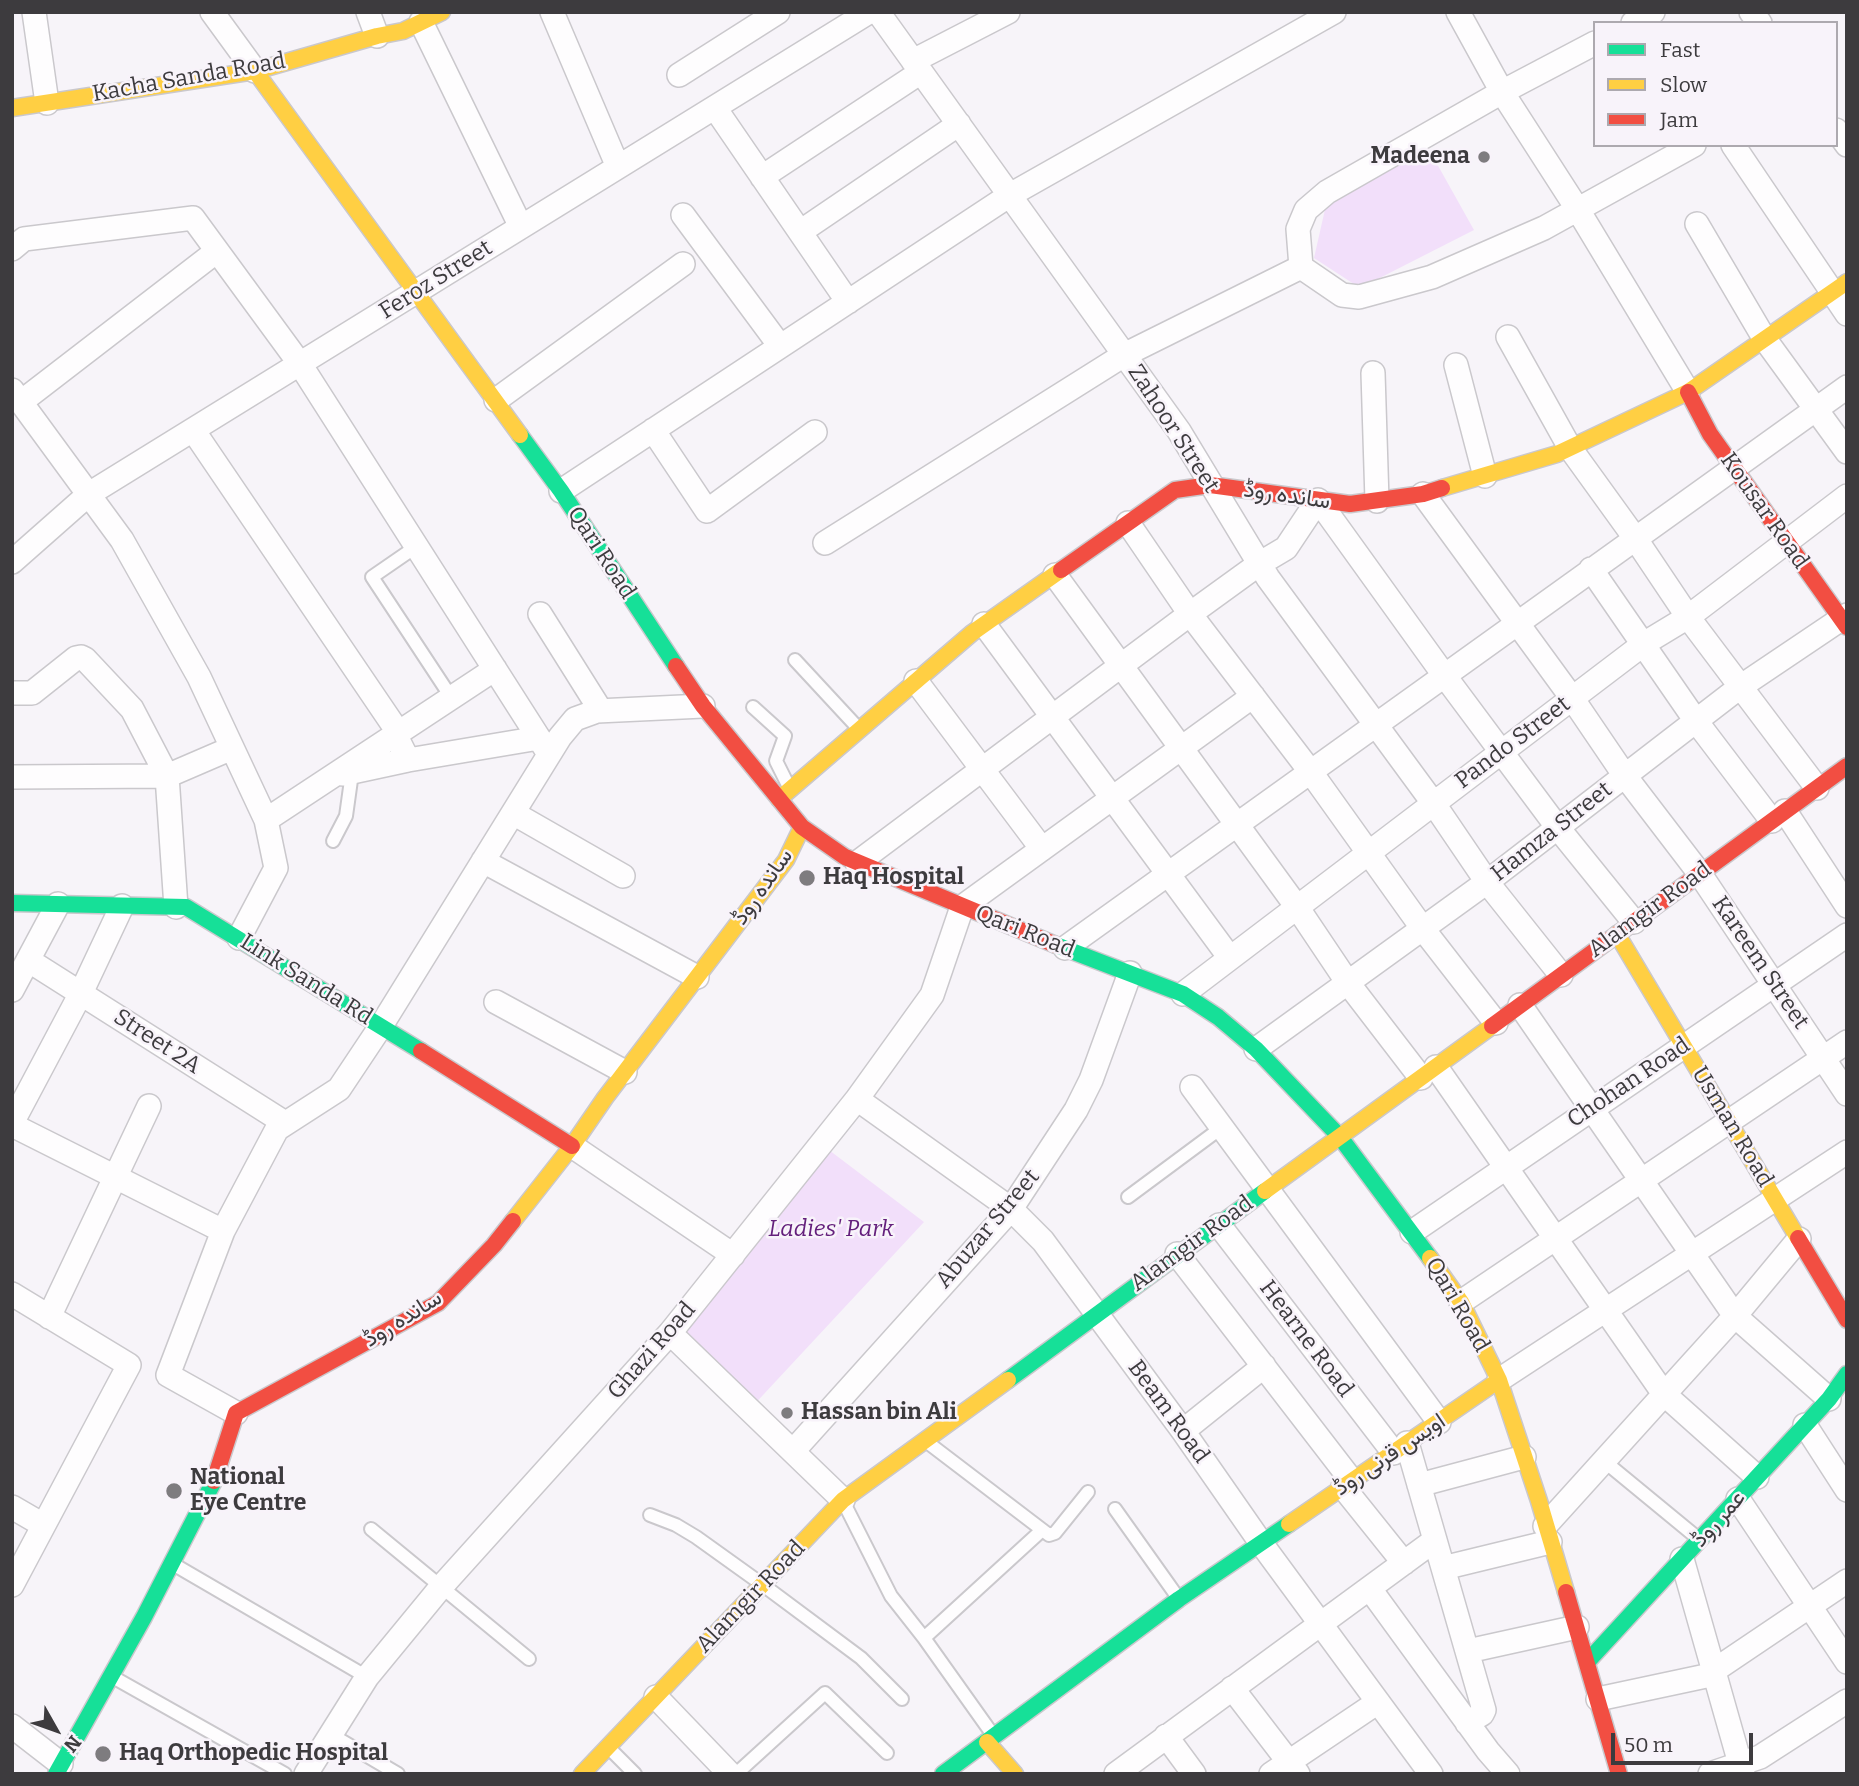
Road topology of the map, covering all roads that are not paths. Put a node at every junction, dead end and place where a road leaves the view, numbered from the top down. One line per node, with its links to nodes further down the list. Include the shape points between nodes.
1 (34, 12): 21 (street)
2 (212, 12): 18 (street, Qari Road)
3 (368, 12): 15 (street)
4 (442, 12): 14 (main road, Kacha Sanda Road)
5 (552, 12): 27 (street)
6 (778, 12): 19 (street)
7 (869, 12): 23 (street, Feroz Street)
8 (878, 12): 17 (street, Zahoor Street)
9 (1008, 12): 17 (street)
10 (1334, 12): 29 (street)
11 (1458, 12): 20 (street)
12 (1653, 12): 13 (street)
13 (1637, 21)
14 (421, 22): 15 (main road, Kacha Sanda Road); 33 (street)
15 (377, 36): 18 (main road, Kacha Sanda Road)
16 (1593, 44): 20 (street)
17 (917, 66): 24 (street, Zahoor Street); 28 (street)
18 (256, 71): 21 (main road, Kacha Sanda Road); 40 (main road, Qari Road)
19 (679, 75)
20 (1502, 92): 30 (street); 38 (street, via 1327,192 1306,210 1298,229)
21 (47, 103): 22 (main road, Kacha Sanda Road)
22 (12, 108)
23 (715, 108): 27 (street, Feroz Street); 28 (street)
24 (958, 124): 29 (street, Zahoor Street); 34 (street)
25 (1689, 147): 30 (street)
26 (1734, 147): 39 (street)
27 (618, 167): 33 (street, Feroz Street)
28 (762, 177): 34 (street)
29 (1010, 195): 41 (street); 46 (street, Zahoor Street)
30 (1578, 210): 38 (street, via 1432,277 1359,297 1342,295); 51 (street)
31 (682, 215): 45 (street)
32 (1697, 224): 44 (street)
33 (521, 227): 40 (street, Feroz Street)
34 (800, 232): 41 (street)
35 (12, 249): 36 (street, via 24,239 193,219)
36 (217, 251): 47 (street); 52 (street)
37 (683, 264): 53 (street)
38 (1301, 267): 46 (street)
39 (1839, 287): 42 (street); 44 (main road, ساندہ روڈ)
40 (417, 292): 47 (street, Feroz Street); 53 (main road, Qari Road)
41 (848, 302): 45 (street)
42 (1847, 314)
43 (1508, 337): 58 (street)
44 (1764, 338): 51 (main road, ساندہ روڈ); 54 (street)
45 (780, 346): 56 (street)
46 (1124, 355): 62 (street, Zahoor Street, via 1179,431); 72 (street)
47 (300, 364): 55 (street, Feroz Street); 73 (street)
48 (1456, 365): 61 (street)
49 (1373, 373): 68 (street)
50 (1847, 387): 54 (street)
51 (1688, 391): 58 (main road, ساندہ روڈ); 60 (main road, Kousar Road)
52 (17, 396): 64 (street)
53 (496, 400): 63 (main road, Qari Road)
54 (1815, 409): 59 (street); 60 (street)
55 (193, 430): 64 (street, Feroz Street); 102 (street)
56 (653, 430): 57 (street, via 707,511); 63 (street)
57 (815, 432)
58 (1570, 448): 61 (main road, ساندہ روڈ); 70 (street)
59 (1847, 452)
60 (1734, 468): 70 (street); 71 (main road, Kousar Road)
61 (1485, 476): 65 (main road, ساندہ روڈ)
62 (1210, 485): 67 (main road, ساندہ روڈ); 69 (main road, ساندہ روڈ, via 1175,490); 75 (street, Zahoor Street)
63 (561, 491): 95 (main road, Qari Road)
64 (89, 494): 74 (street, Feroz Street); 104 (street, via 122,540)
65 (1423, 494): 68 (main road, ساندہ روڈ); 82 (street, Kareem Street)
66 (1847, 496): 71 (street, Pando Street)
67 (1318, 500): 68 (main road, ساندہ روڈ); 75 (street, via 1286,548); 88 (street)
68 (1377, 501)
69 (1128, 523): 77 (main road, ساندہ روڈ); 79 (street)
70 (1636, 538): 76 (street); 80 (street)
71 (1785, 541): 80 (street, Pando Street); 81 (main road, Kousar Road)
72 (825, 543)
73 (417, 546): 87 (street); 93 (lane, via 372,577)
74 (12, 562)
75 (1259, 564): 79 (street); 100 (street, Zahoor Street)
76 (1591, 569): 82 (street); 84 (street)
77 (1055, 575): 83 (main road, ساندہ روڈ); 86 (street)
78 (540, 614): 97 (street)
79 (1190, 614): 86 (street); 92 (street)
80 (1688, 617): 84 (street, Pando Street); 90 (street)
81 (1845, 621): 90 (street, Hamza Street)
82 (1517, 623): 88 (street); 94 (street, Kareem Street)
83 (984, 624): 89 (main road, ساندہ روڈ); 98 (street)
84 (1644, 643): 94 (street, Pando Street); 99 (street)
85 (795, 660): 101 (lane)
86 (1121, 666): 98 (street); 105 (street)
87 (495, 669): 93 (street); 103 (street)
88 (1444, 675): 100 (street); 106 (street)
89 (916, 681): 101 (main road, ساندہ روڈ); 108 (street)
90 (1740, 687): 99 (street, Hamza Street); 115 (street)
91 (12, 693): 112 (street, via 33,693 76,659 85,659 132,709)
92 (1253, 696): 105 (street); 109 (street)
93 (452, 697): 102 (street)
94 (1572, 698): 106 (street, Pando Street); 113 (street, Kareem Street)
95 (703, 706): 97 (street); 116 (main road, Qari Road)
96 (753, 708): 116 (lane, via 785,736 776,761)
97 (601, 711): 103 (street, via 575,719)
98 (1052, 717): 108 (street); 117 (street)
99 (1696, 721): 113 (street, Hamza Street); 120 (street)
100 (1375, 724): 109 (street); 118 (street, Zahoor Street)
101 (860, 729): 116 (main road, ساندہ روڈ)
102 (397, 733): 107 (street); 111 (street)
103 (544, 746): 107 (street); 119 (street)
104 (233, 748): 112 (street); 121 (street)
105 (1181, 748): 117 (street); 122 (street)
106 (1502, 751): 118 (street, Pando Street); 124 (street)
107 (408, 760): 111 (street)
108 (982, 769): 126 (street); 129 (street)
109 (1310, 771): 122 (street); 127 (street)
110 (1845, 771): 115 (main road, Alamgir Road)
111 (341, 775): 121 (street); 125 (lane, via 346,816)
112 (167, 776): 114 (street); 138 (street)
113 (1625, 776): 124 (street, Hamza Street); 131 (street, Kareem Street)
114 (12, 778)
115 (1817, 788): 120 (main road, Alamgir Road)
116 (785, 794): 123 (main road, Qari Road)
117 (1112, 798): 126 (street); 130 (street)
118 (1434, 804): 127 (street, Pando Street); 133 (street, Zahoor Street)
119 (513, 813): 128 (street); 132 (street)
120 (1778, 816): 131 (main road, Alamgir Road); 137 (street)
121 (266, 820): 144 (street, via 276,868)
122 (1237, 824): 130 (street); 140 (street)
123 (802, 827): 129 (main road, Qari Road); 150 (main road, ساندہ روڈ, via 786,860)
124 (1558, 828): 133 (street, Hamza Street); 141 (street)
125 (333, 841)
126 (1042, 849): 139 (street)
127 (1370, 852): 140 (street, Pando Street); 142 (street)
128 (483, 861): 150 (street); 159 (street)
129 (857, 863): 139 (main road, Qari Road)
130 (1168, 873): 145 (street); 146 (street)
131 (1700, 873): 141 (main road, Alamgir Road); 152 (street, Kareem Street)
132 (623, 876)
133 (1487, 882): 142 (street, Hamza Street); 149 (street, Zahoor Street)
134 (12, 903): 135 (main road, Link Sanda Rd)
135 (58, 904): 136 (main road, Link Sanda Rd); 147 (street)
136 (122, 906): 138 (main road, Link Sanda Rd); 154 (street)
137 (1847, 906)
138 (176, 907): 144 (main road, Link Sanda Rd, via 186,907)
139 (962, 907): 145 (main road, Qari Road); 169 (street, Ghazi Road, via 932,995)
140 (1297, 907): 146 (street, Pando Street); 151 (street)
141 (1625, 928): 149 (main road, Alamgir Road); 161 (main road, Usman Road)
142 (1423, 929): 151 (street, Hamza Street); 158 (street)
143 (1847, 935): 152 (street, Chohan Road)
144 (239, 938): 159 (main road, Link Sanda Rd)
145 (1065, 948): 148 (main road, Qari Road)
146 (1230, 958): 155 (street, Pando Street)
147 (28, 960): 153 (street); 154 (street, Street 2A)
148 (1130, 973): 155 (main road, Qari Road); 185 (street, Abuzar Street, via 1076,1110)
149 (1561, 975): 157 (main road, Alamgir Road)
150 (697, 978): 164 (main road, ساندہ روڈ)
151 (1348, 983): 162 (street, Hamza Street); 165 (street)
152 (1774, 985): 161 (street, Chohan Road); 163 (street, Kareem Street)
153 (12, 990)
154 (81, 993): 166 (street); 173 (street, Street 2A)
155 (1183, 994): 162 (main road, Qari Road)
156 (496, 1002): 164 (street)
157 (1520, 1005): 158 (main road, Alamgir Road); 171 (street)
158 (1496, 1023): 165 (main road, Alamgir Road)
159 (381, 1026): 173 (street, via 339,1089); 177 (main road, Link Sanda Rd)
160 (1847, 1042): 163 (street)
161 (1683, 1046): 171 (street, Chohan Road); 172 (main road, Usman Road)
162 (1256, 1049): 176 (main road, Qari Road)
163 (1823, 1058): 168 (street, Kareem Street); 172 (street)
164 (625, 1072): 177 (main road, ساندہ روڈ)
165 (1429, 1072): 176 (main road, Alamgir Road); 179 (street)
166 (21, 1085): 174 (street)
167 (1192, 1087): 175 (street)
168 (1847, 1094)
169 (857, 1099): 185 (street, Beam Road); 192 (street, Ghazi Road)
170 (149, 1106): 180 (street)
171 (1591, 1109): 179 (street, Chohan Road); 181 (street)
172 (1728, 1121): 181 (street); 184 (main road, Usman Road)
173 (285, 1123): 187 (street, via 277,1129)
174 (12, 1124): 180 (street)
175 (1221, 1128): 182 (street); 183 (lane)
176 (1340, 1137): 182 (main road, Alamgir Road); 188 (main road, Qari Road)
177 (572, 1146): 192 (street); 207 (main road, ساندہ روڈ, via 494,1245 438,1303)
178 (1847, 1152): 184 (street, اویس قرنی روڈ)
179 (1506, 1167): 188 (street, Chohan Road); 189 (street)
180 (115, 1177): 187 (street); 199 (street)
181 (1641, 1181): 189 (street); 193 (street)
182 (1267, 1189): 186 (main road, Alamgir Road); 208 (street)
183 (1128, 1197)
184 (1776, 1200): 190 (main road, Usman Road); 193 (street, اویس قرنی روڈ)
185 (1011, 1209): 197 (street, Beam Road, via 1062,1262); 213 (street, Abuzar Street)
186 (1219, 1225): 191 (main road, Alamgir Road); 212 (street, Hearne Road)
187 (223, 1231): 207 (street, via 168,1375)
188 (1412, 1232): 195 (main road, Qari Road)
189 (1556, 1238): 195 (street); 196 (street)
190 (1799, 1239): 198 (street); 200 (main road, Usman Road)
191 (1177, 1254): 197 (main road, Alamgir Road); 202 (street)
192 (733, 1255): 201 (street, Ghazi Road)
193 (1692, 1255): 196 (street, اویس قرنی روڈ); 198 (street)
194 (12, 1294): 199 (street)
195 (1461, 1302): 204 (main road, Qari Road)
196 (1606, 1311): 204 (street, اویس قرنی روڈ); 205 (street)
197 (1097, 1314): 210 (street, Beam Road); 211 (main road, Alamgir Road)
198 (1735, 1316): 205 (street); 206 (street)
199 (49, 1317): 226 (street, via 129,1365)
200 (1847, 1320)
201 (670, 1333): 213 (street); 240 (street, Ghazi Road)
202 (1264, 1366): 210 (street); 217 (street)
203 (1847, 1374): 206 (main road, عمر روڈ)
204 (1499, 1381): 208 (main road, اویس قرنی روڈ); 214 (main road, Qari Road)
205 (1664, 1394): 215 (street); 216 (street)
206 (1829, 1399): 209 (main road, عمر روڈ)
207 (236, 1413): 235 (main road, via 214,1481)
208 (1439, 1422): 212 (main road, اویس قرنی روڈ)
209 (1805, 1425): 216 (main road, عمر روڈ); 219 (street)
210 (1183, 1431): 232 (street, Beam Road)
211 (924, 1441): 222 (main road, Alamgir Road); 228 (lane)
212 (1400, 1448): 217 (main road, اویس قرنی روڈ); 218 (street)
213 (793, 1450): 222 (street)
214 (1524, 1457): 218 (street); 229 (main road, Qari Road)
215 (1604, 1461): 229 (street); 231 (lane)
216 (1757, 1477): 221 (main road, عمر روڈ)
217 (1348, 1484): 232 (main road, اویس قرنی روڈ); 234 (street)
218 (1419, 1485): 230 (street)
219 (1847, 1490)
220 (1088, 1492): 228 (lane, via 1055,1533)
221 (1738, 1499): 231 (main road, عمر روڈ); 243 (street)
222 (843, 1500): 239 (main road, Alamgir Road); 246 (lane, via 891,1596)
223 (12, 1507): 226 (street)
224 (1115, 1509): 242 (lane)
225 (650, 1515): 239 (lane, via 696,1537)
226 (43, 1525): 238 (street)
227 (370, 1530): 240 (lane)
228 (1041, 1531): 246 (lane)
229 (1548, 1534): 236 (street); 245 (main road, Qari Road)
230 (1435, 1540): 234 (street); 236 (street)
231 (1700, 1540): 233 (main road, عمر روڈ)
232 (1261, 1543): 242 (main road, اویس قرنی روڈ); 244 (street, Beam Road)
233 (1682, 1559): 249 (main road, عمر روڈ); 251 (street)
234 (1404, 1563): 241 (street)
235 (172, 1564): 252 (main road); 253 (lane)
236 (1443, 1568): 247 (street)
237 (1847, 1581): 243 (street)
238 (12, 1585)
239 (763, 1585): 255 (main road, Alamgir Road); 256 (lane, via 861,1658)
240 (441, 1587): 248 (lane); 253 (street, Ghazi Road)
241 (1370, 1588): 244 (street); 260 (street)
242 (1179, 1599): 264 (main road, اویس قرنی روڈ)
243 (1809, 1606): 250 (street); 251 (street)
244 (1319, 1623): 254 (street); 259 (street, Beam Road)
245 (1577, 1627): 247 (street); 249 (main road, Qari Road)
246 (925, 1638): 264 (lane)
247 (1468, 1651): 260 (street, via 1484,1710)
248 (529, 1659)
249 (1588, 1661): 257 (main road, Qari Road)
250 (1847, 1662)
251 (1714, 1670): 257 (street, via 1706,1676); 268 (street)
252 (111, 1676): 267 (main road); 270 (lane)
253 (367, 1676): 262 (street, Ghazi Road)
254 (1232, 1688): 263 (street); 269 (street)
255 (656, 1697): 265 (main road, Alamgir Road); 275 (street)
256 (902, 1699)
257 (1598, 1699): 283 (main road, Qari Road)
258 (1847, 1701): 268 (street)
259 (1378, 1702): 269 (street); 281 (street, Beam Road)
260 (1467, 1723): 282 (street)
261 (12, 1726): 267 (street)
262 (330, 1734): 271 (street, Ghazi Road); 272 (lane)
263 (1166, 1736): 279 (street); 280 (street)
264 (990, 1739): 277 (main road, اویس قرنی روڈ); 278 (main road)
265 (608, 1747): 273 (main road, Alamgir Road); 274 (lane)
266 (887, 1753): 276 (lane, via 825,1693)
267 (59, 1769)
268 (1742, 1769): 284 (street)
269 (1286, 1770)
270 (285, 1774)
271 (306, 1774)
272 (398, 1774)
273 (582, 1774)
274 (635, 1774)
275 (730, 1774)
276 (736, 1774)
277 (943, 1774)
278 (1015, 1774)
279 (1116, 1774)
280 (1194, 1774)
281 (1431, 1774)
282 (1508, 1774)
283 (1619, 1774)
284 (1710, 1774)

